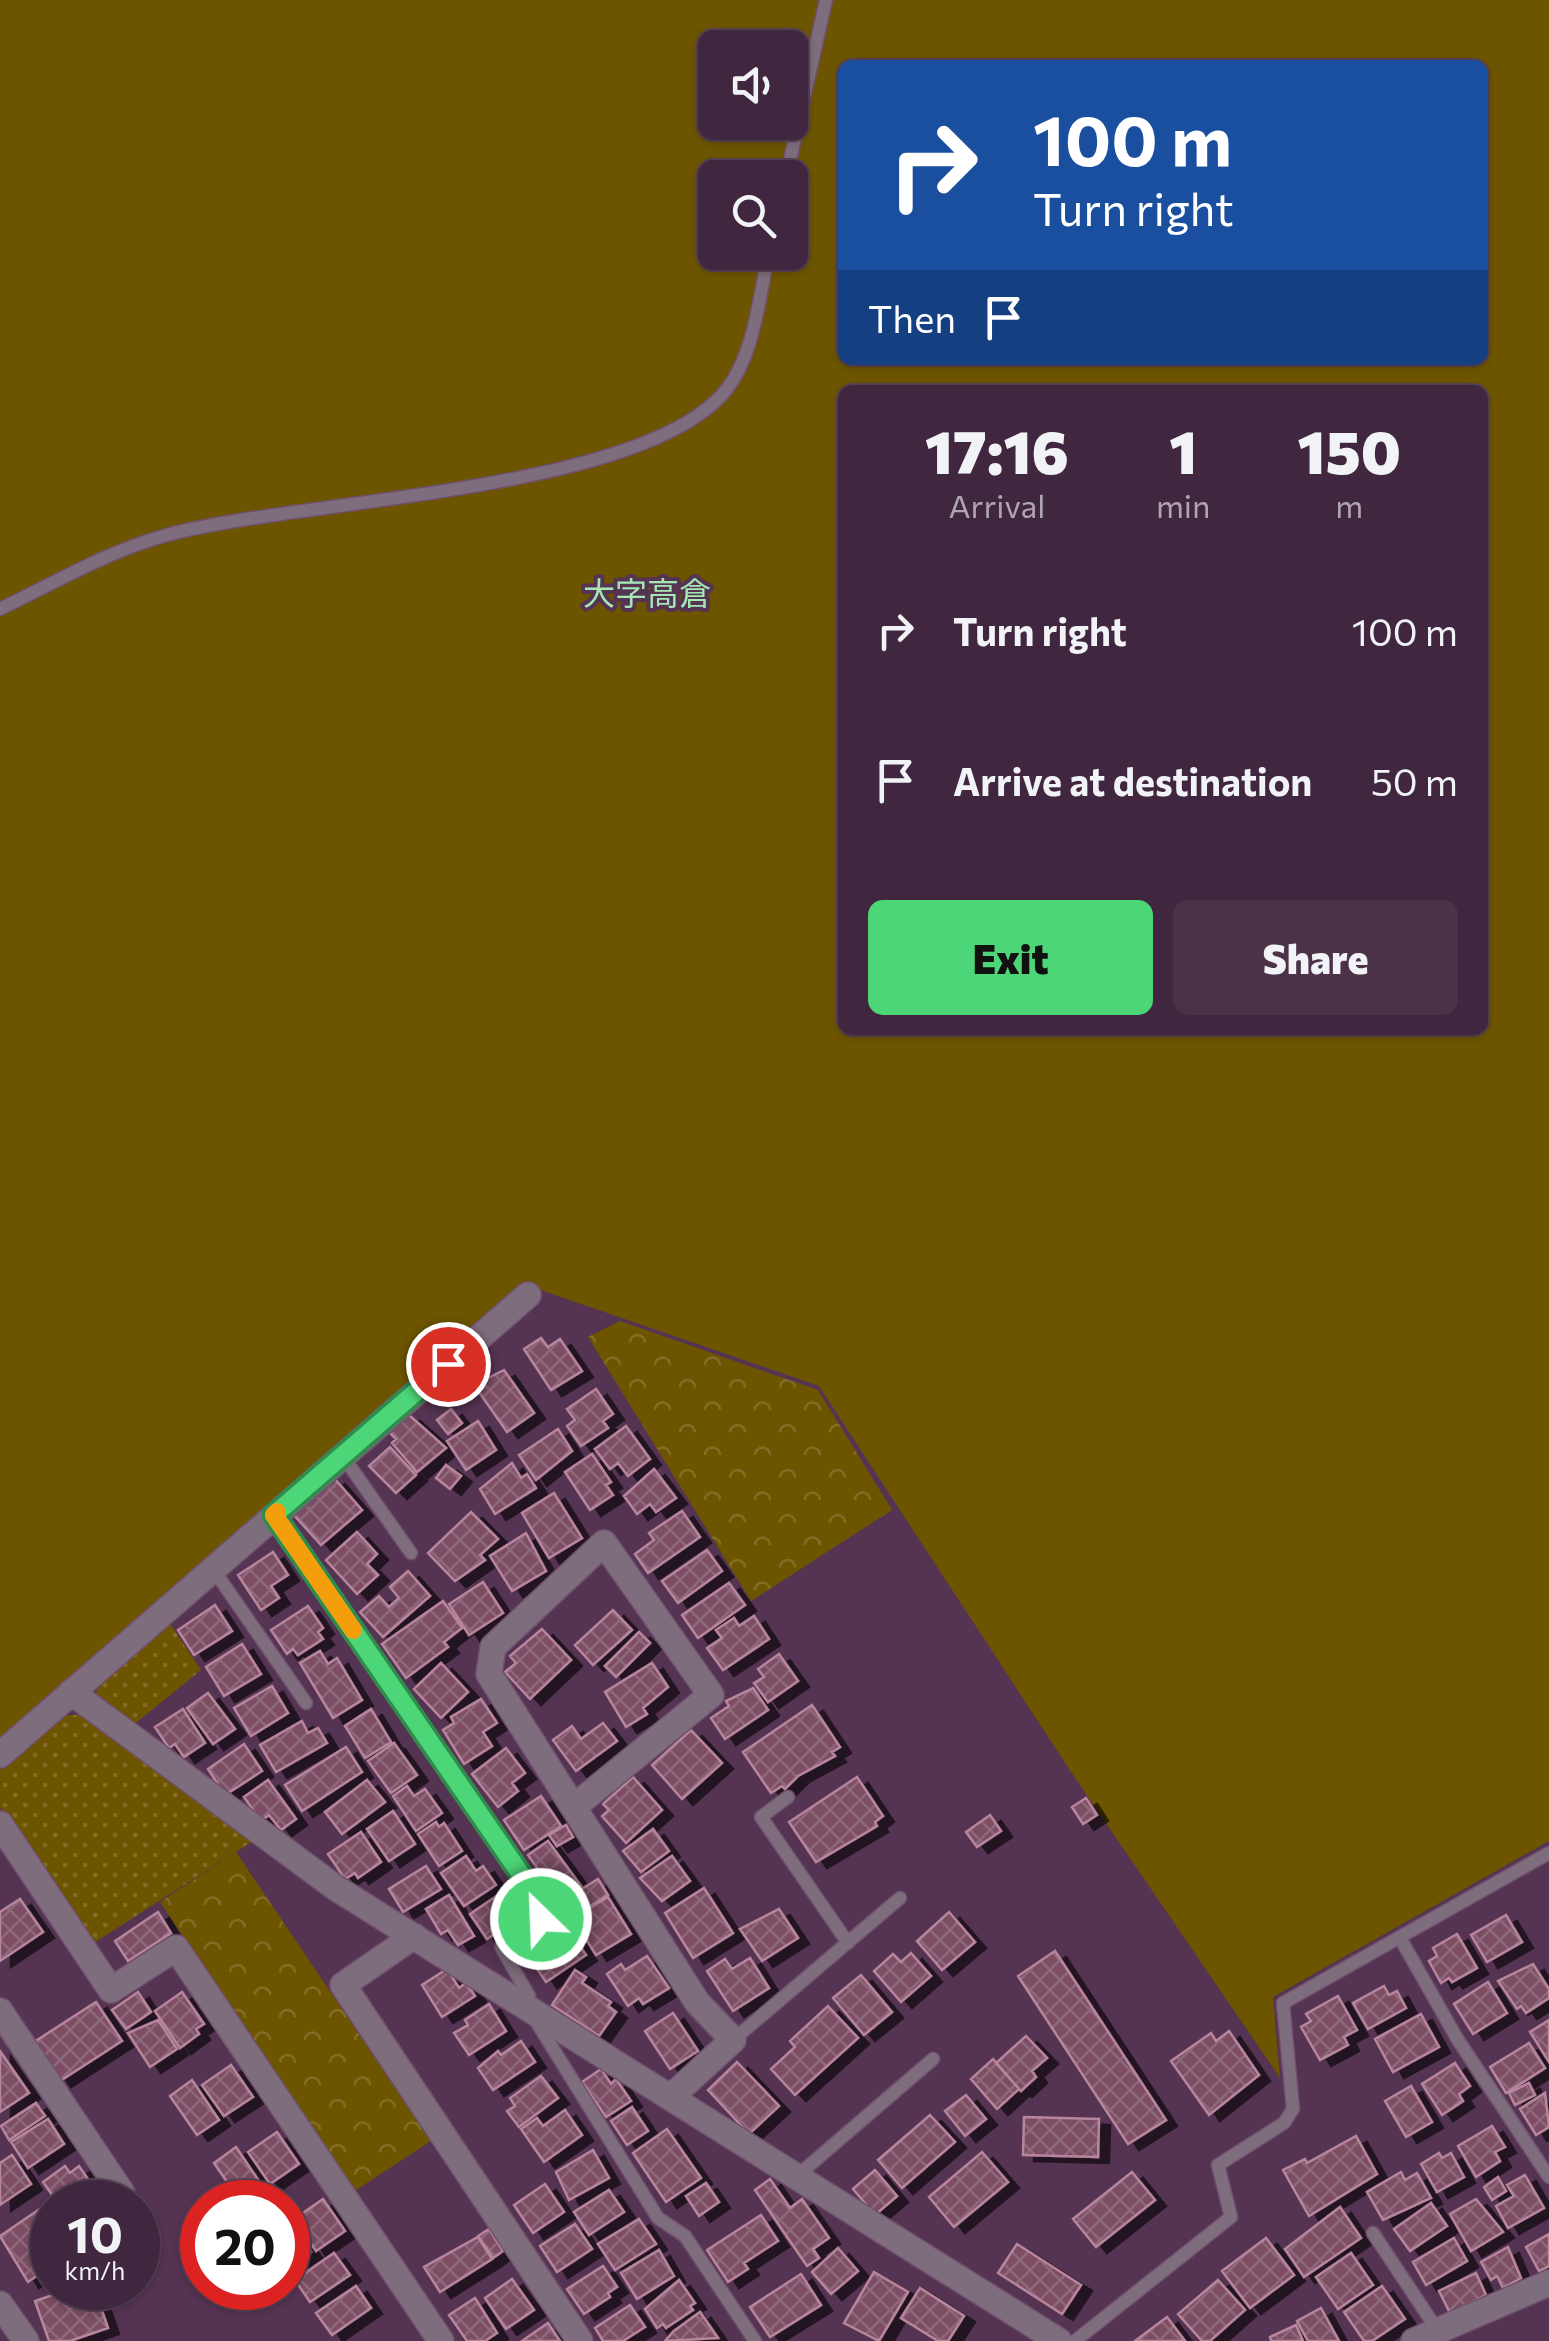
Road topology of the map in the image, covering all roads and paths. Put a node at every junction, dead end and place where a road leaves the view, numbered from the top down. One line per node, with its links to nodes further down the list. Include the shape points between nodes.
1 (826, 0): 2 (lane)
2 (790, 160)
3 (765, 270): 4 (lane, via 748,344 727,389 697,416 659,434 597,459 510,477 165,535)
4 (0, 609)
5 (528, 1296): 6 (street)
6 (342, 1455): 7 (street); 8 (lane)
7 (274, 1515): 9 (street); 21 (lane, via 542,1905 541,1919 501,1947 530,1996)
8 (411, 1554)
9 (212, 1568): 10 (street); 11 (lane)
10 (70, 1692): 12 (street); 18 (street, via 336,1888)
11 (306, 1703)
12 (0, 1756)
13 (788, 1798): 20 (lane, via 762,1817)
14 (575, 1806): 14 (street, via 488,1674 494,1647 604,1543 711,1695); 23 (street, via 697,2002)
15 (0, 1824): 34 (street, via 112,1990 176,1948)
16 (1549, 1853): 19 (lane)
17 (900, 1898): 20 (lane)
18 (414, 1936): 21 (street); 35 (street, via 342,1986)
19 (1400, 1938): 27 (lane); 38 (lane, via 1283,2003 1292,2109 1284,2123 1218,2165 1231,2217)
20 (848, 1943): 23 (lane)
21 (526, 2005): 25 (street); 36 (lane, via 658,2218 685,2236)
22 (0, 2011): 28 (street)
23 (733, 2040): 25 (street)
24 (933, 2059): 26 (lane)
25 (672, 2096): 26 (street)
26 (797, 2176): 37 (street)
27 (1549, 2178)
28 (113, 2180)
29 (1373, 2234): 32 (lane)
30 (1549, 2283): 32 (street)
31 (0, 2304): 33 (street)
32 (1426, 2336)
33 (26, 2341)
34 (441, 2341)
35 (580, 2341)
36 (755, 2341)
37 (1059, 2341)
38 (1075, 2341)

